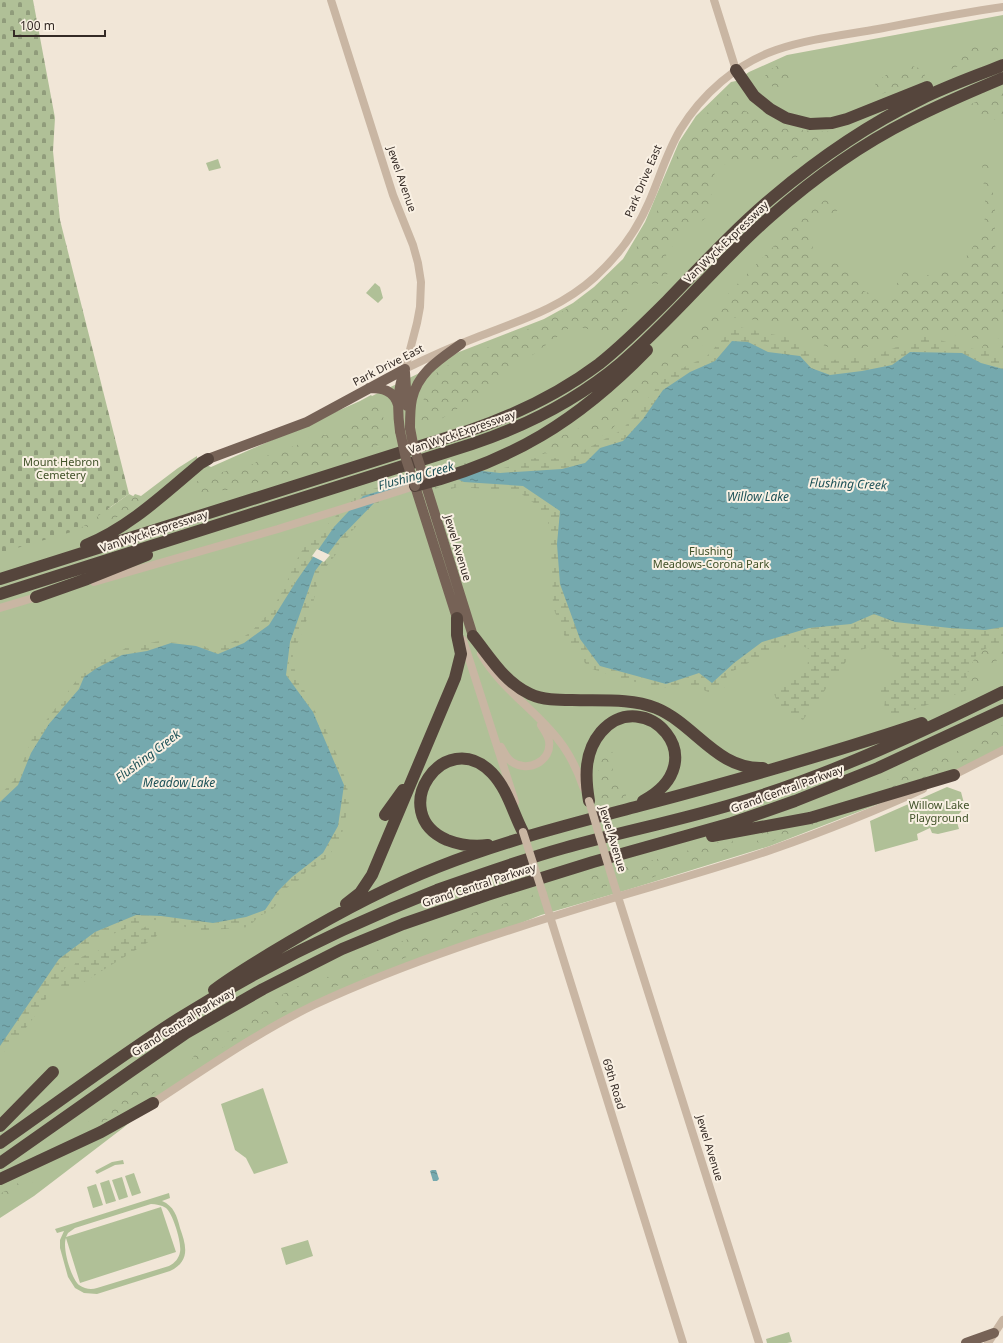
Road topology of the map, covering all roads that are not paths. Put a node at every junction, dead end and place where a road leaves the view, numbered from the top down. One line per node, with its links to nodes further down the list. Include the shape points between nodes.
1 (331, 0): 10 (street, Jewel Avenue, via 393,195 418,263 421,282 420,307)
2 (714, 0): 6 (street)
3 (1003, 7): 6 (street, Park Drive East, via 802,43 775,50)
4 (1003, 58): 6 (highway, via 847,119 818,124 795,121 770,109 754,96)
5 (1003, 65): 17 (highway, Van Wyck Expressway, via 916,101 878,122 813,166 748,219 618,348 544,400 468,431)
6 (736, 70): 9 (street, Park Drive East, via 704,99 681,129 669,151 640,221 623,247 603,269 577,292 543,312)
7 (1003, 78): 8 (highway, Van Wyck Expressway, via 909,120 834,166 769,218)
8 (687, 299): 15 (highway, via 664,331 628,369 605,391 566,420 505,455); 16 (highway, Van Wyck Expressway, via 620,364 585,390 550,411 488,439)
9 (460, 344): 10 (street, Park Drive East); 13 (main road, via 422,376 412,398)
10 (404, 369): 11 (main road, Park Drive East); 12 (main road, Jewel Avenue); 13 (main road, Jewel Avenue)
11 (369, 388): 12 (main road, via 388,391 395,397); 14 (main road, Park Drive East, via 307,422)
12 (398, 405): 13 (main road, Jewel Avenue)
13 (405, 429): 15 (main road, Jewel Avenue, bridge, via 404,450)
14 (208, 459): 17 (highway, via 119,529)
15 (420, 485): 20 (street, via 278,529); 22 (main road, Jewel Avenue, via 438,558); 23 (main road, Jewel Avenue, via 443,542)
16 (313, 494): 19 (highway, Van Wyck Expressway); 20 (highway)
17 (18, 574): 18 (highway, Van Wyck Expressway)
18 (0, 580)
19 (0, 594)
20 (36, 597): 21 (street)
21 (3, 608)
22 (457, 618): 28 (street, Jewel Avenue); 30 (highway, via 457,635 461,651 459,666)
23 (473, 636): 26 (street, Jewel Avenue, via 492,672); 31 (highway, via 502,673 530,694 550,699 623,701 648,705 674,718 726,759 750,768)
24 (1003, 692): 25 (highway, Grand Central Parkway)
25 (972, 707): 31 (highway); 41 (highway, Grand Central Parkway, via 858,759 782,788 704,812 544,854 418,898 356,924 282,960 217,996)
26 (530, 710): 28 (street, via 546,732 549,742 546,754 538,763 524,766 513,762); 33 (street, Jewel Avenue, via 552,731 567,751)
27 (1003, 710): 37 (highway, Grand Central Parkway, via 878,768 816,793 732,823)
28 (494, 734): 36 (street, Jewel Avenue, via 520,818)
29 (1003, 750): 32 (street)
30 (418, 767): 35 (highway); 40 (highway, via 365,888)
31 (778, 767): 34 (highway)
32 (954, 775): 37 (highway, via 810,818); 38 (street, via 872,812 771,850)
33 (589, 802): 34 (highway, via 586,765 598,737 606,727 617,720 632,716 647,719 660,726 670,738 675,756 674,771 656,793); 38 (street, Jewel Avenue, bridge)
34 (617, 811): 36 (highway)
35 (385, 816)
36 (520, 836): 36 (highway, via 471,846 453,842 437,834 426,823 421,807 422,789 428,777 441,765 453,760 469,760 481,764 494,774 508,797); 39 (street, 69th Road, bridge); 40 (highway, via 412,878)
37 (636, 850): 46 (highway, Grand Central Parkway, via 452,907 396,926 342,949 263,989 186,1034)
38 (619, 896): 39 (street); 51 (street, Jewel Avenue)
39 (550, 918): 43 (street, via 433,956 313,1006 239,1048); 50 (street, 69th Road)
40 (309, 931): 41 (highway, via 233,976)
41 (142, 1043): 45 (highway, Grand Central Parkway)
42 (53, 1072): 44 (highway)
43 (153, 1103): 47 (highway, via 87,1139)
44 (0, 1126)
45 (0, 1143)
46 (0, 1163)
47 (0, 1179)
48 (1003, 1320): 49 (street)
49 (989, 1338): 52 (main road)
50 (683, 1343)
51 (759, 1343)
52 (966, 1343)

